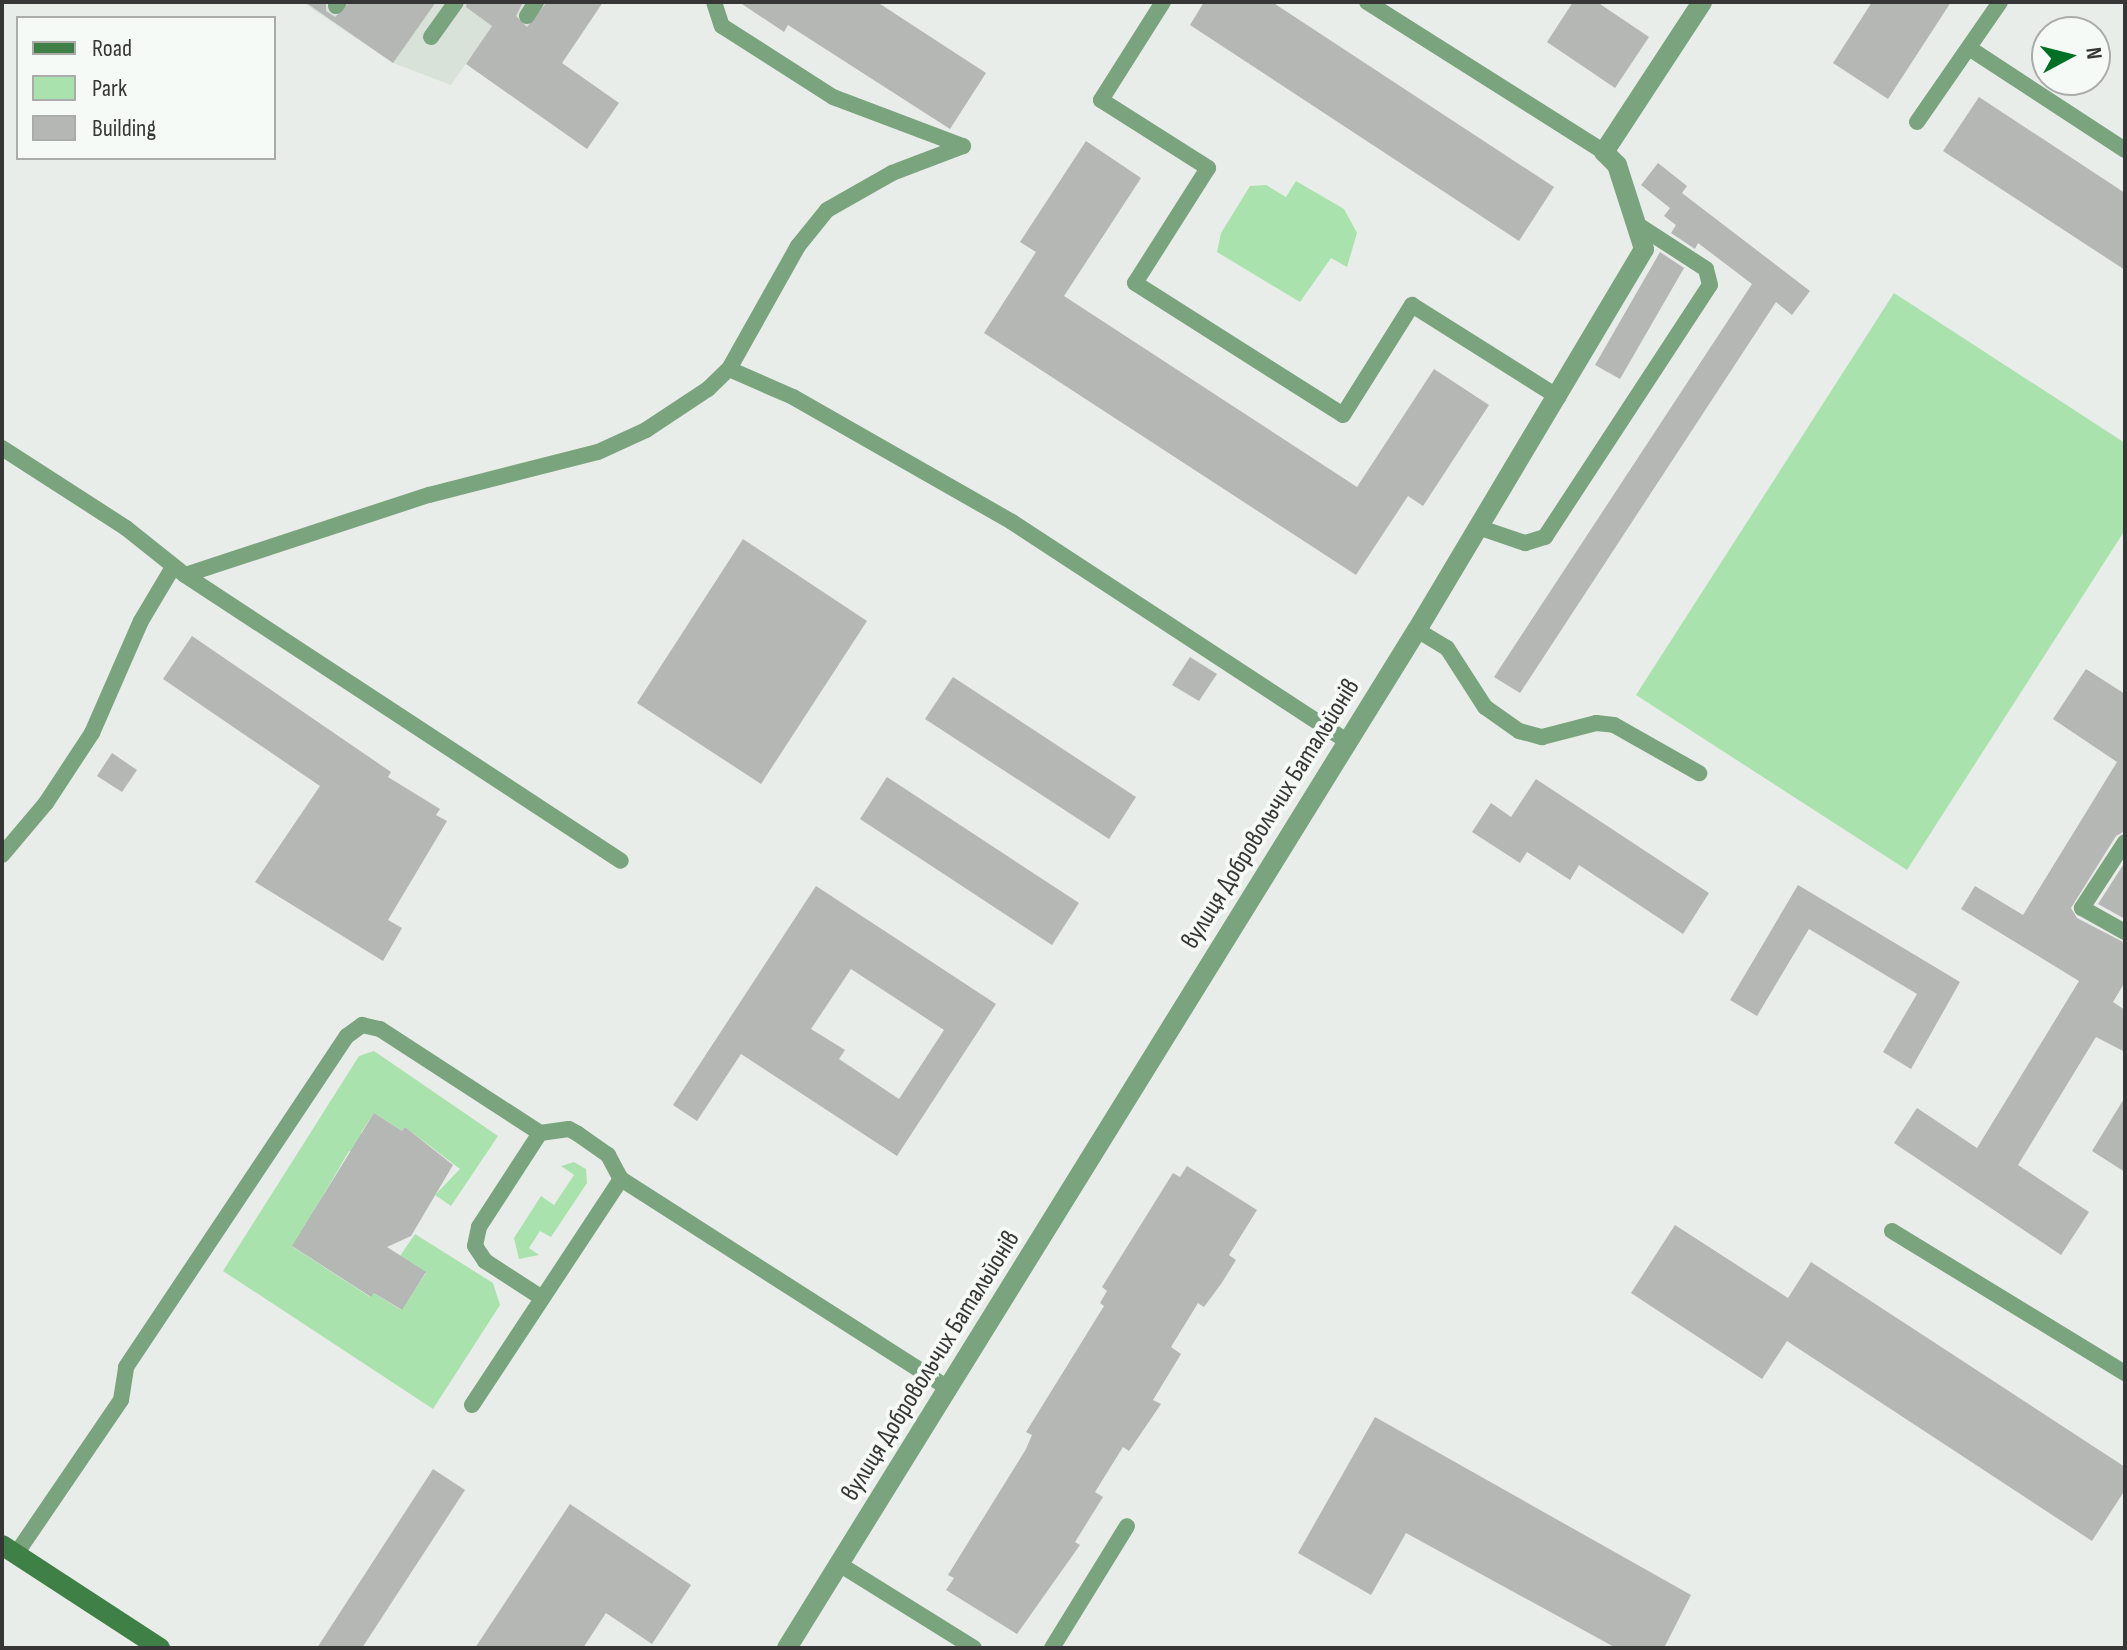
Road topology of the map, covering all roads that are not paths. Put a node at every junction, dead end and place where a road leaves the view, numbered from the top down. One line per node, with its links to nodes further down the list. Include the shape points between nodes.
1 (456, 2): 7 (lane)
2 (714, 2): 13 (lane, via 722,26 833,97 963,146 892,173 827,210 798,246)
3 (1163, 2): 14 (lane, via 1101,100 1208,168 1135,283 1343,415 1412,305)
4 (1367, 2): 11 (lane)
5 (1702, 2): 11 (street)
6 (2000, 2): 8 (lane)
7 (431, 37)
8 (1969, 48): 9 (lane); 10 (lane)
9 (1917, 122)
10 (2125, 150)
11 (1604, 152): 12 (street, вулиця Добровольчих Батальйонів, via 1617,165)
12 (1638, 225): 14 (street, вулиця Добровольчих Батальйонів, via 1644,249); 16 (lane, via 1706,269 1710,285 1545,537 1525,543)
13 (729, 369): 17 (lane, via 668,417 598,452 429,495); 19 (lane, via 793,397 1012,522)
14 (1558, 397): 16 (street, вулиця Добровольчих Батальйонів)
15 (2, 448): 17 (lane, via 126,528)
16 (1478, 527): 18 (street, вулиця Добровольчих Батальйонів)
17 (179, 571): 22 (lane, via 141,621 84,746); 23 (lane)
18 (1417, 630): 19 (street, вулиця Добровольчих Батальйонів); 20 (lane, via 1447,648 1485,707 1519,731 1542,737 1596,723 1614,725)
19 (1347, 741): 30 (street, вулиця Добровольчих Батальйонів)
20 (1699, 773)
21 (2125, 842): 24 (lane, via 2082,908)
22 (2, 855)
23 (621, 861)
24 (2125, 932)
25 (540, 1133): 26 (lane, via 569,1129 578,1134 608,1155); 28 (lane, via 475,1236 485,1261); 33 (lane, via 380,1029 353,1029 126,1367 121,1400)
26 (621, 1179): 28 (lane); 30 (lane)
27 (1892, 1231): 29 (lane)
28 (542, 1298): 31 (lane)
29 (2125, 1373)
30 (949, 1389): 34 (street, вулиця Добровольчих Батальйонів)
31 (472, 1405)
32 (1127, 1526): 38 (lane)
33 (9, 1550): 35 (street)
34 (839, 1564): 36 (street, вулиця Добровольчих Батальйонів); 37 (lane)
35 (160, 1648)
36 (787, 1648)
37 (974, 1648)
38 (1052, 1648)

